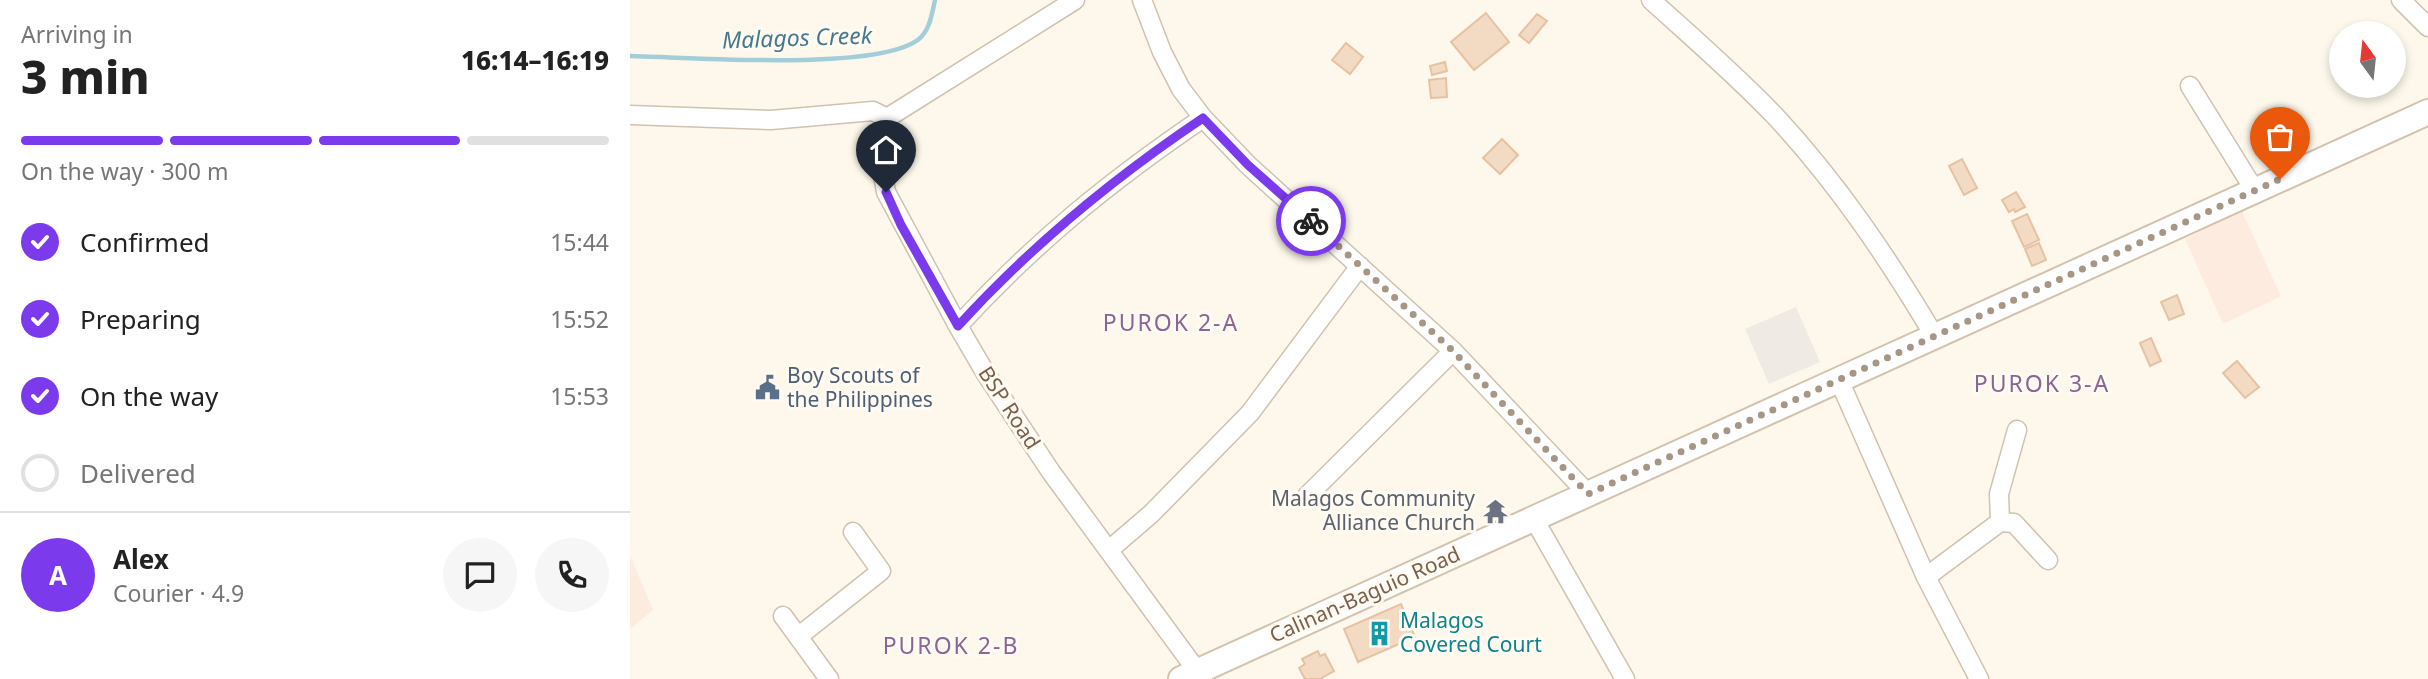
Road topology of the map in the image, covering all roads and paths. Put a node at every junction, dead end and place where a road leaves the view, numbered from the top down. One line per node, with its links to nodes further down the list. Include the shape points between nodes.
1 (1075, 0): 9 (street)
2 (1142, 0): 10 (street, via 1181,89)
3 (1651, 0): 14 (street, via 1761,102 1815,162 1867,229)
4 (2401, 0): 5 (street)
5 (2428, 27)
6 (2190, 86): 11 (street)
7 (2428, 112): 11 (main road, Calinan-Baguio Road)
8 (630, 115): 9 (street, via 771,120 873,111)
9 (887, 118): 13 (street, BSP Road, via 881,164 886,192)
10 (1203, 118): 12 (street); 13 (street, via 1061,223)
11 (2255, 191): 14 (main road, Calinan-Baguio Road)
12 (1360, 266): 15 (street); 23 (street, via 1250,413 1152,514)
13 (958, 326): 23 (street, BSP Road, via 1051,472)
14 (1934, 337): 16 (main road, Calinan-Baguio Road)
15 (1453, 351): 18 (street); 19 (street)
16 (1839, 380): 18 (main road, Calinan-Baguio Road); 25 (street)
17 (2017, 430): 21 (street, via 1999,494)
18 (1588, 494): 20 (main road, Calinan-Baguio Road)
19 (1307, 496)
20 (1534, 519): 28 (main road, Calinan-Baguio Road); 30 (street)
21 (2000, 522): 24 (street, via 2014,523); 25 (street)
22 (853, 532): 27 (street, via 881,571)
23 (1109, 550): 28 (street, BSP Road)
24 (2048, 560)
25 (1926, 577): 31 (street)
26 (783, 616): 27 (street)
27 (799, 636): 29 (street)
28 (1194, 676)
29 (830, 679)
30 (1625, 679)
31 (1979, 679)

